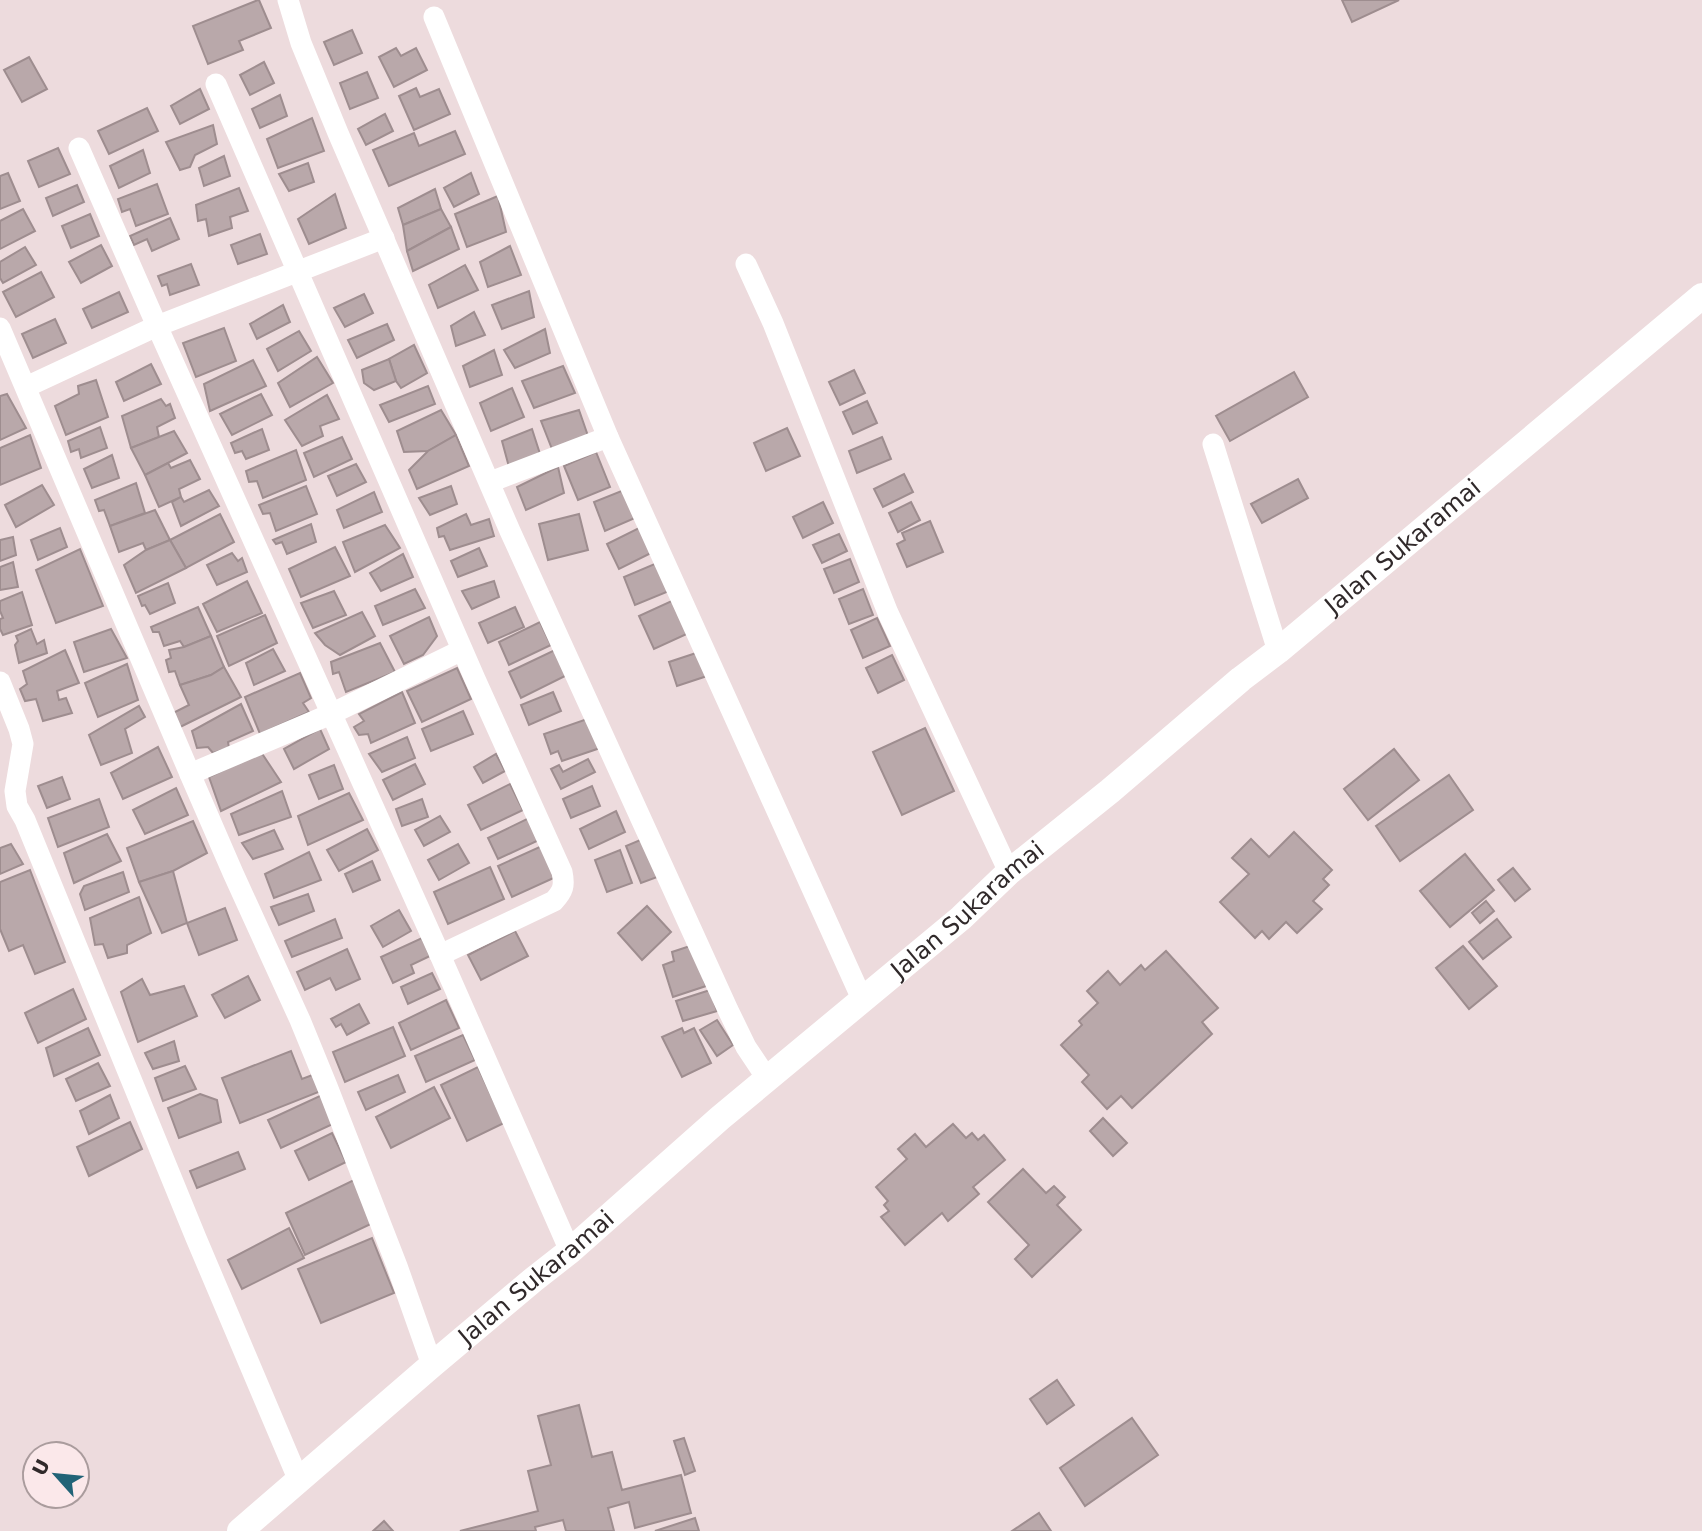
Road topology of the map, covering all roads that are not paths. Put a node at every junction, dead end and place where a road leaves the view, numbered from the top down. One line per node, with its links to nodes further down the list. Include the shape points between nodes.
1 (288, 0): 5 (street, via 309,63)
2 (434, 18): 12 (street)
3 (216, 84): 7 (street)
4 (79, 148): 9 (street)
5 (384, 238): 7 (street); 14 (street)
6 (747, 264): 20 (street, via 888,613)
7 (298, 272): 9 (street); 15 (street)
8 (1702, 296): 16 (street, Jalan Sukaramai)
9 (157, 326): 11 (street); 18 (street)
10 (0, 328): 11 (street)
11 (26, 387): 19 (street)
12 (608, 437): 14 (street); 22 (street)
13 (1213, 444): 16 (street)
14 (490, 482): 23 (street, via 728,1010)
15 (462, 650): 18 (street); 21 (street, via 565,883 554,901)
16 (1278, 651): 20 (street, Jalan Sukaramai)
17 (0, 682): 26 (street, via 23,744 17,806)
18 (331, 714): 19 (street); 21 (street)
19 (190, 774): 25 (street, via 300,1020)
20 (1009, 872): 22 (street, Jalan Sukaramai)
21 (440, 955): 24 (street)
22 (863, 999): 23 (street, Jalan Sukaramai)
23 (768, 1080): 24 (street, Jalan Sukaramai)
24 (570, 1251): 25 (street, Jalan Sukaramai)
25 (432, 1365): 26 (street, Jalan Sukaramai)
26 (299, 1481): 27 (street, Jalan Sukaramai)
27 (240, 1531)

